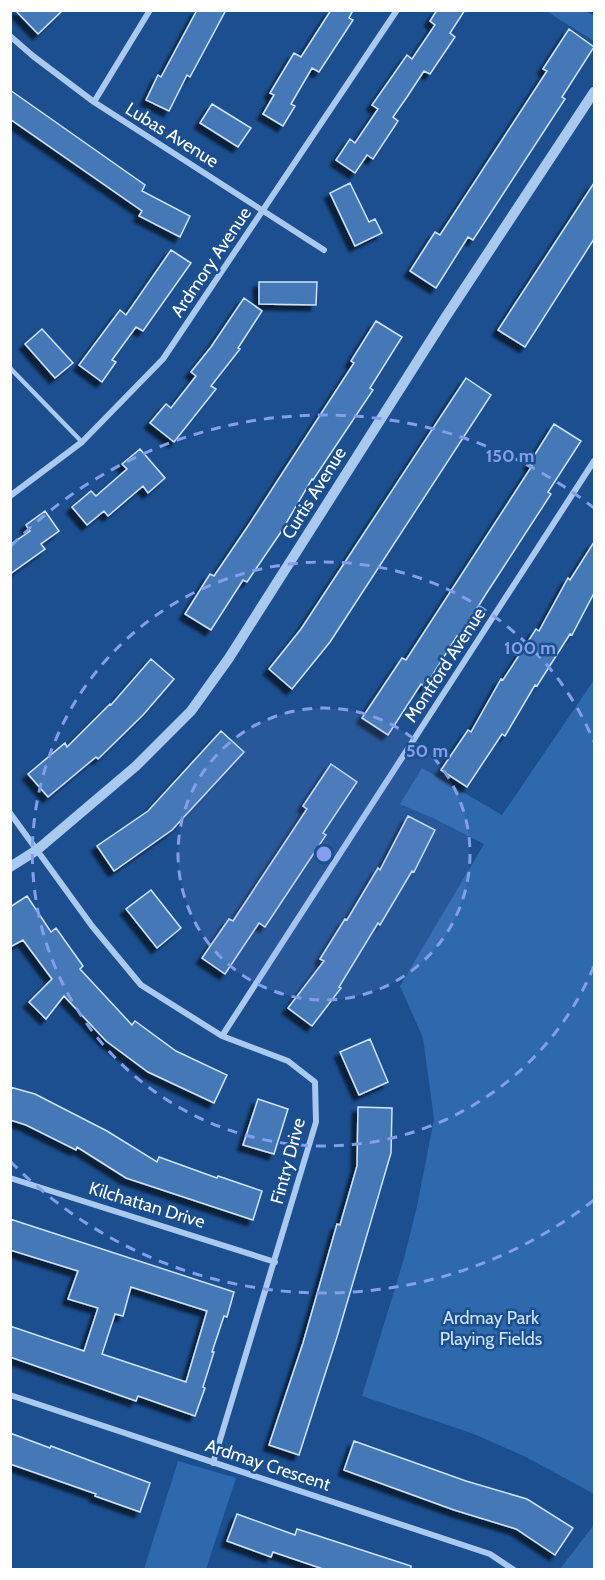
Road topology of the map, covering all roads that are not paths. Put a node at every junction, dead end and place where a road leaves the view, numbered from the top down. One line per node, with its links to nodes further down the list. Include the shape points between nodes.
1 (150, 10): 5 (street)
2 (397, 10): 6 (street, Ardmory Avenue)
3 (10, 36): 5 (street, Lubas Avenue)
4 (594, 92): 13 (street, Curtis Avenue, via 191,711 136,766)
5 (94, 102): 6 (street, Lubas Avenue)
6 (263, 210): 7 (street, Lubas Avenue); 9 (street, Ardmory Avenue, via 163,359)
7 (324, 250)
8 (10, 368): 9 (lane)
9 (81, 442): 11 (street, Ardmory Avenue)
10 (594, 461): 15 (street, Montford Avenue)
11 (10, 496)
12 (10, 813): 13 (street, Fintry Drive)
13 (37, 850): 14 (street, Curtis Avenue); 15 (street, Fintry Drive, via 141,985)
14 (10, 867)
15 (222, 1036): 17 (street, Fintry Drive, via 288,1060 315,1082 316,1122)
16 (10, 1178): 17 (street, Kilchattan Drive)
17 (275, 1262): 19 (street, Fintry Drive)
18 (10, 1395): 19 (street, Ardmay Crescent)
19 (213, 1463): 20 (street, Ardmay Crescent, via 490,1554)
20 (514, 1569)

